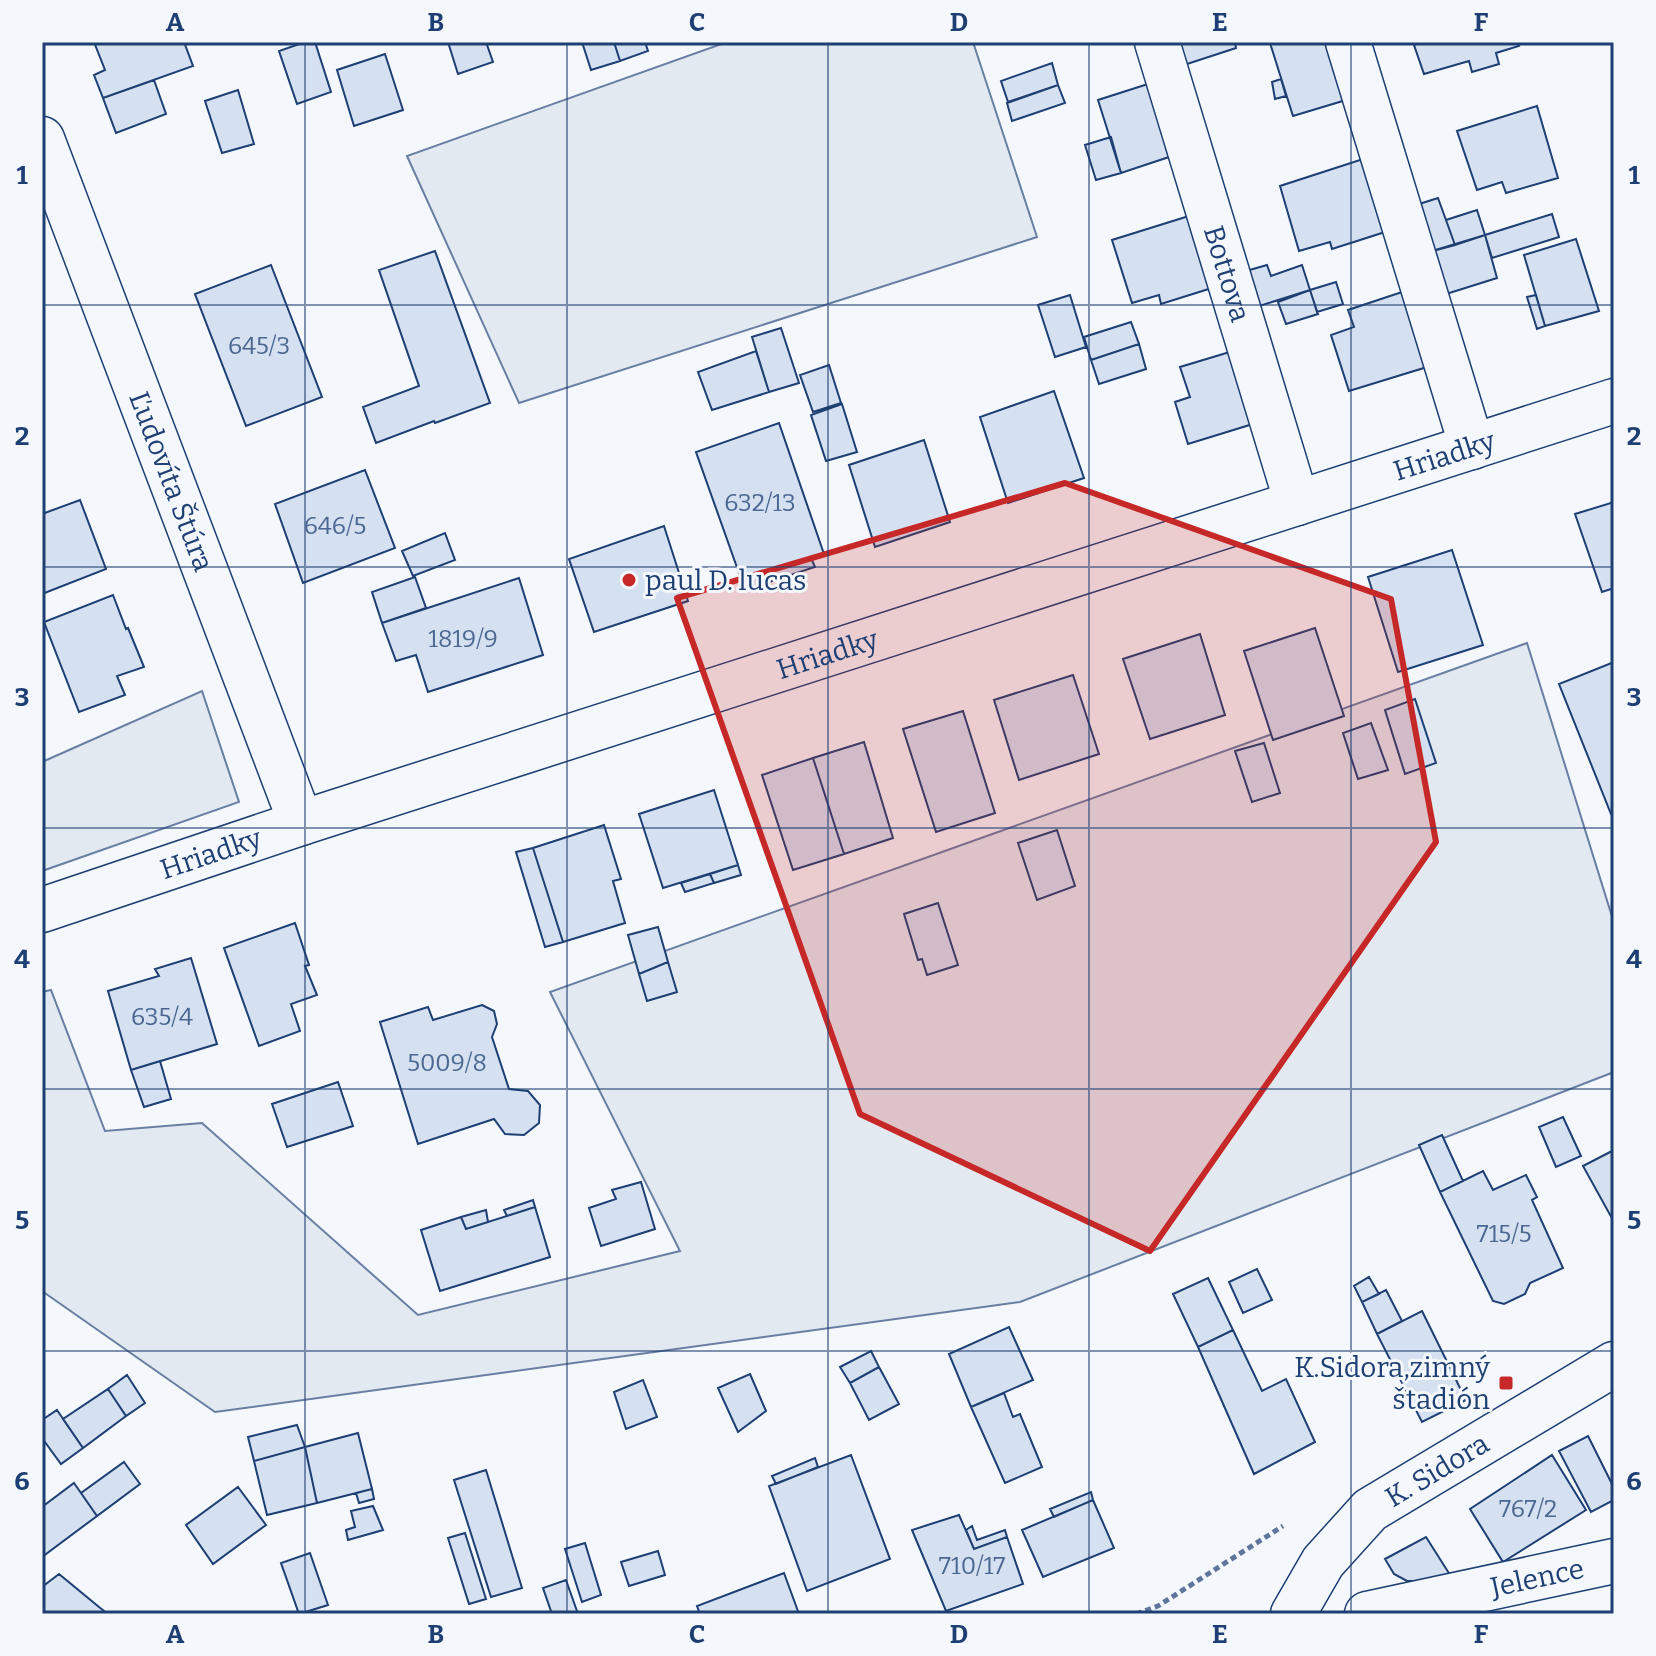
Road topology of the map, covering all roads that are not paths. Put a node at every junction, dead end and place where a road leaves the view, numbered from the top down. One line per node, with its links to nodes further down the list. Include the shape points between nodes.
1 (1157, 42): 6 (street, Bottova)
2 (1348, 42): 5 (street)
3 (42, 139): 7 (street, Ľudovíta Štúra)
4 (1614, 401): 5 (street, Hriadky)
5 (1472, 447): 6 (street, Hriadky)
6 (1297, 503): 7 (street, Hriadky)
7 (301, 823): 8 (street, Hriadky)
8 (42, 910)
9 (1614, 1364): 11 (street, K. Sidora, via 1370,1510 1323,1562)
10 (1614, 1561): 12 (street, Jelence)
11 (1293, 1614)
12 (1367, 1614)

